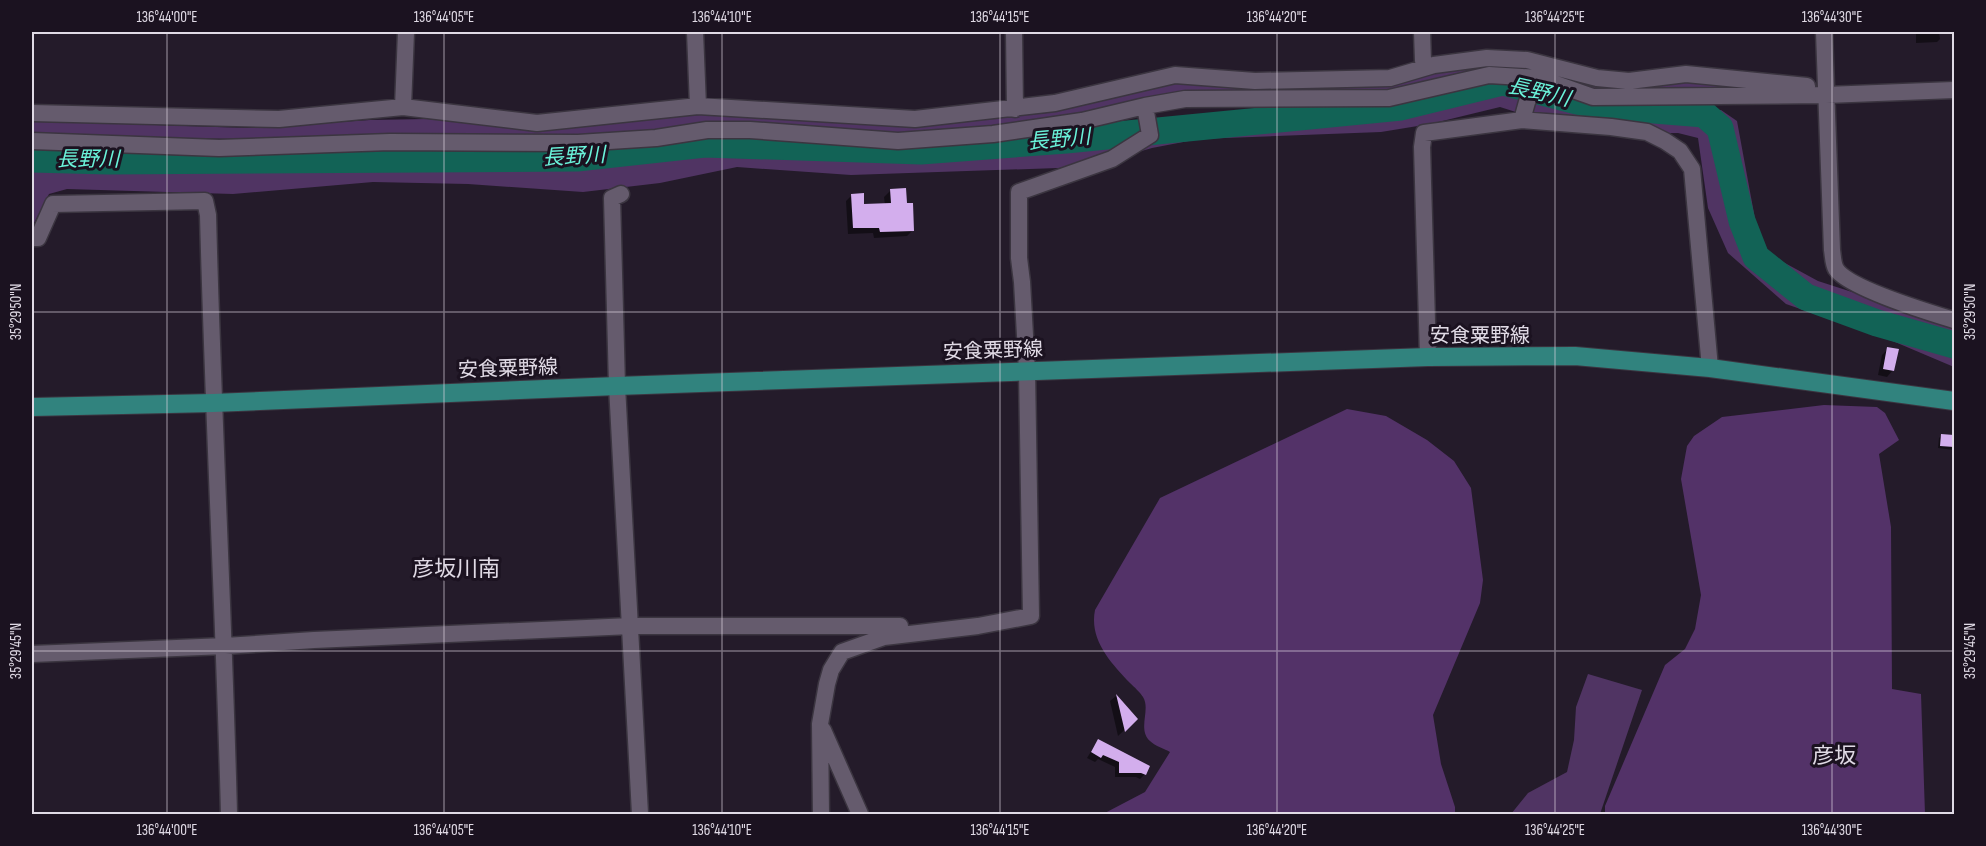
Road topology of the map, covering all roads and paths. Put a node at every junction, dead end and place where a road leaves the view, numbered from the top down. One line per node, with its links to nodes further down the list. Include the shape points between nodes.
1 (406, 32): 11 (street)
2 (695, 32): 10 (street)
3 (1014, 32): 13 (street)
4 (1422, 32): 6 (street)
5 (1824, 32): 9 (street)
6 (1423, 61)
7 (1538, 81): 9 (street, via 1593,97); 12 (street, via 1489,75 1389,98 1185,99); 15 (street)
8 (1954, 90): 9 (street)
9 (1826, 91): 13 (street, via 1686,74 1629,81 1597,78 1527,60 1487,58 1434,65 1390,78 1255,81 1175,75); 19 (street, via 1835,268 1860,286)
10 (698, 106): 11 (street, via 537,123); 13 (street, via 915,119)
11 (403, 107): 14 (street, via 279,118)
12 (1146, 108): 16 (street, via 993,134 898,141 707,129 656,138 578,143 390,142 219,148); 22 (street, via 1150,135 1113,159 1019,192)
13 (1015, 109)
14 (32, 113)
15 (1522, 120): 20 (street, via 1424,133); 21 (street, via 1647,132 1680,152 1692,169)
16 (32, 141)
17 (621, 194): 23 (street, via 612,198)
18 (32, 238): 25 (street, via 38,238 53,204 205,201)
19 (1954, 320)
20 (1428, 357): 21 (main road, 安食粟野線, via 1575,356); 22 (main road, 安食粟野線)
21 (1710, 368): 24 (main road, 安食粟野線)
22 (1027, 371): 23 (main road, 安食粟野線); 28 (street, via 1030,616)
23 (617, 386): 25 (main road, 安食粟野線); 27 (street)
24 (1954, 401)
25 (213, 403): 26 (main road, 安食粟野線); 29 (street)
26 (32, 407)
27 (632, 626): 28 (street); 29 (street); 33 (street)
28 (978, 626): 31 (street, via 884,637 842,652 831,670)
29 (225, 646): 30 (street); 32 (street)
30 (32, 654)
31 (820, 724): 34 (street); 35 (street)
32 (229, 814)
33 (640, 814)
34 (820, 814)
35 (860, 814)

